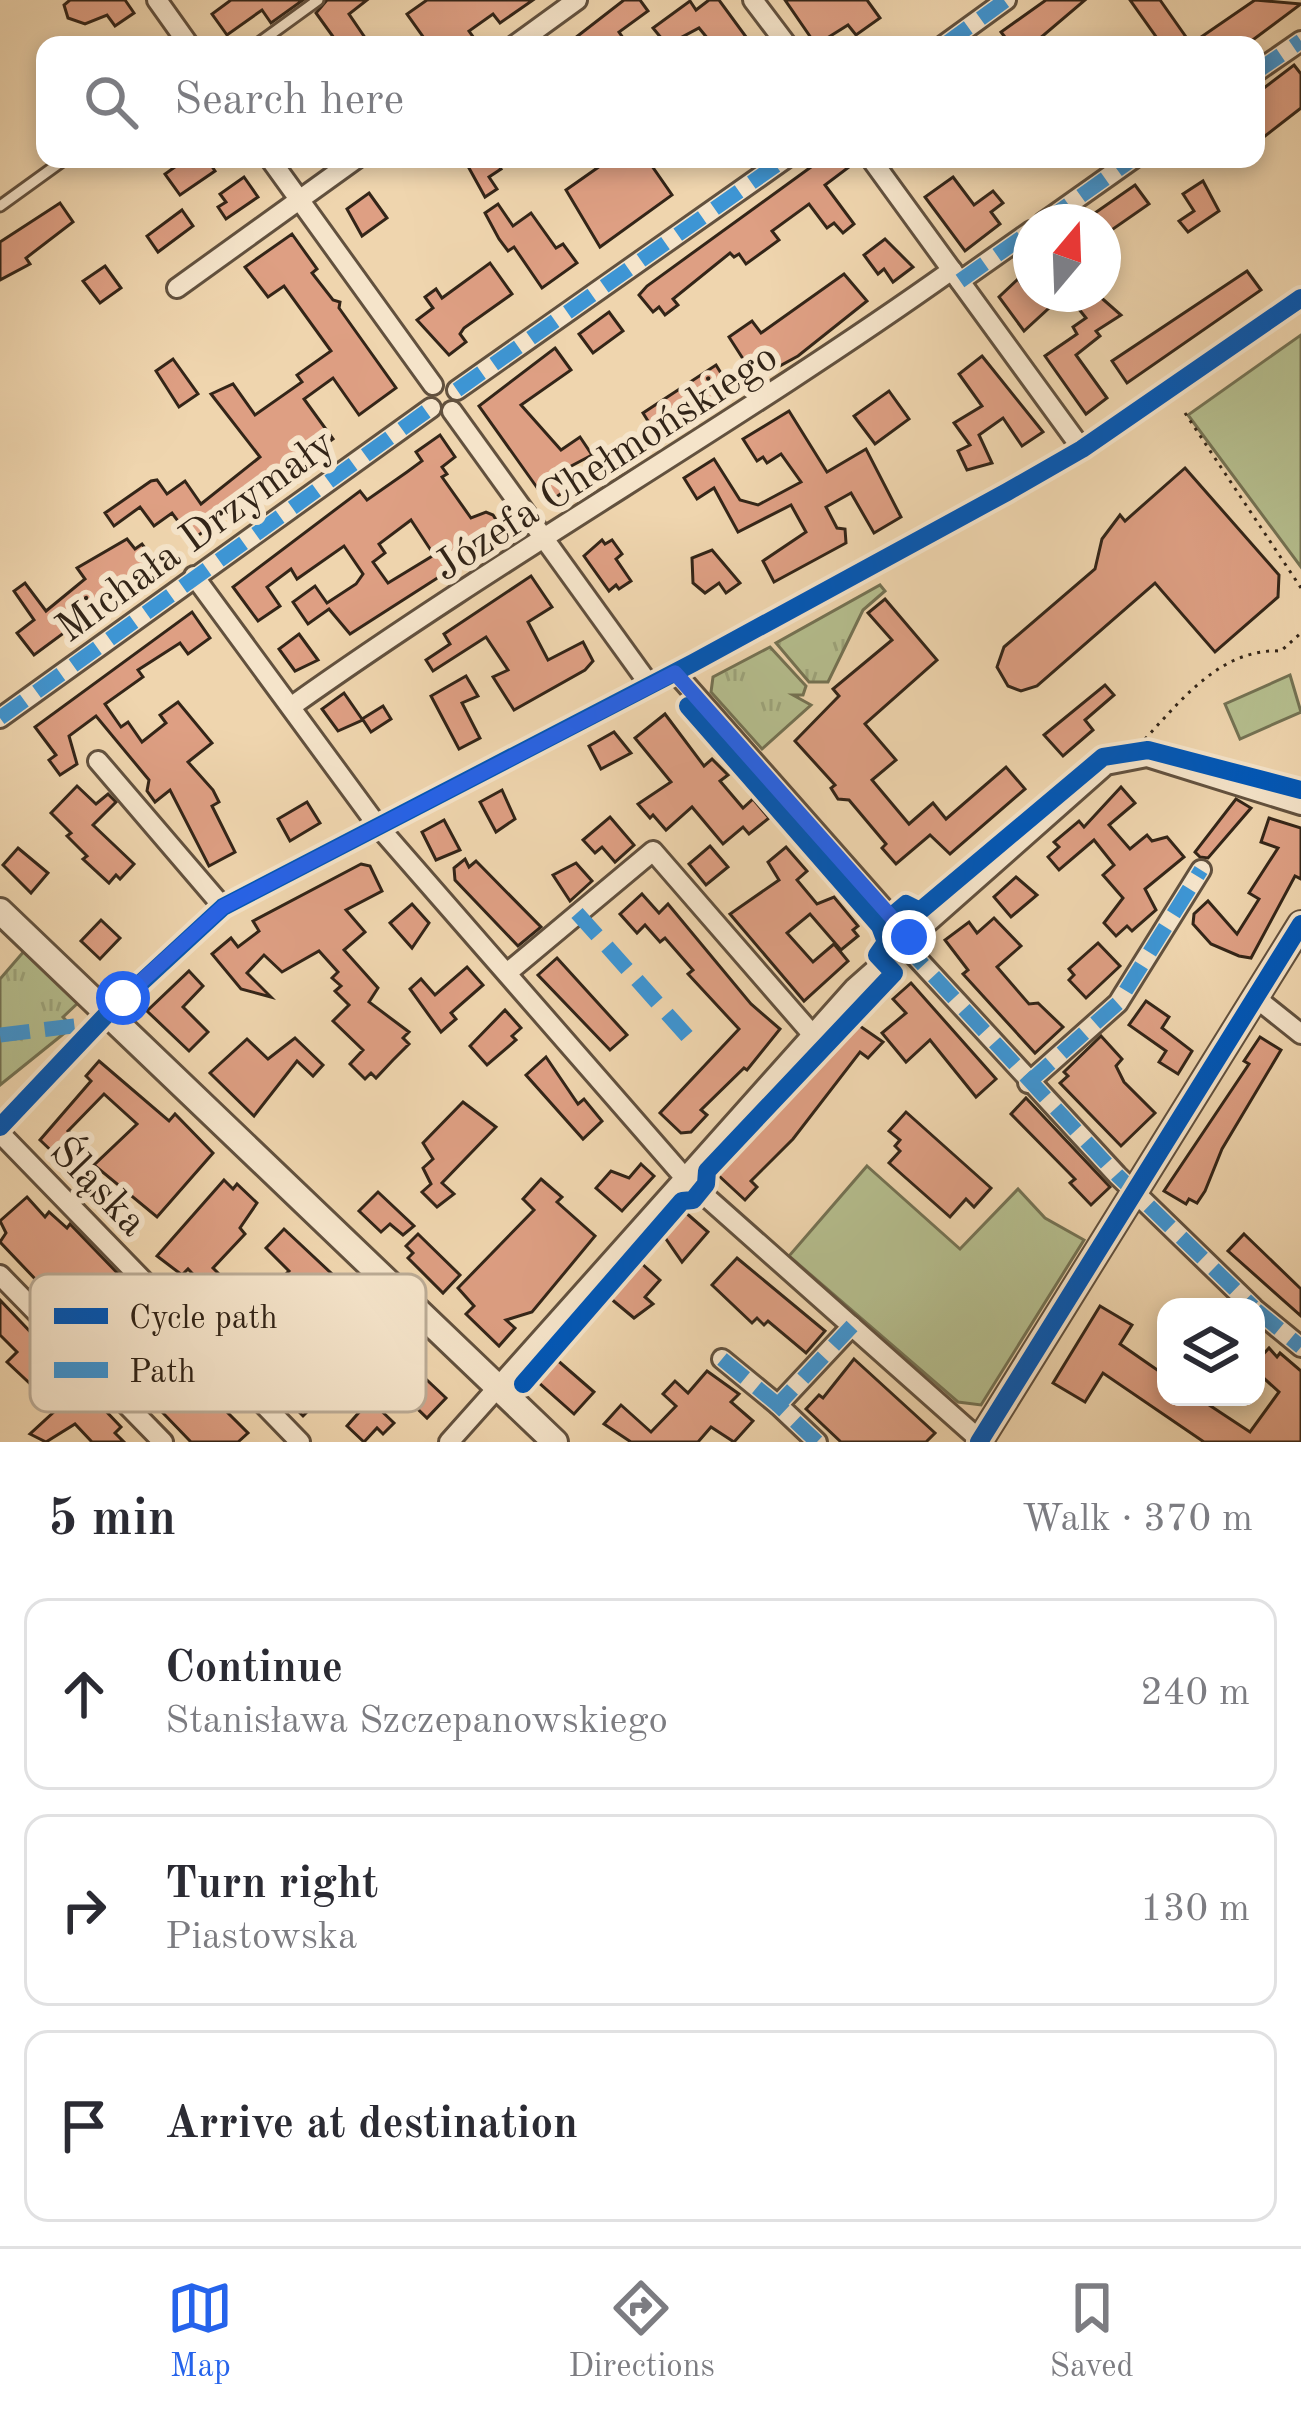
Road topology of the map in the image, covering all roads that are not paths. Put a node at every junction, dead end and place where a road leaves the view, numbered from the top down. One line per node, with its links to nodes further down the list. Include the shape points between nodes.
1 (157, 0): 6 (street)
2 (318, 0): 7 (lane)
3 (577, 0): 8 (street)
4 (753, 0): 9 (street)
5 (1006, 0): 10 (street)
6 (183, 36)
7 (268, 36)
8 (527, 36)
9 (780, 36)
10 (956, 36)
11 (1301, 40): 12 (street)
12 (1265, 66)
13 (53, 168): 21 (lane)
14 (277, 168): 19 (street)
15 (344, 168): 19 (street)
16 (772, 168): 27 (street)
17 (878, 168): 23 (street)
18 (1120, 168): 20 (street)
19 (300, 200): 24 (street); 26 (street)
20 (1069, 204)
21 (0, 206)
22 (1013, 242): 23 (street, Józefa Chełmońskiego)
23 (956, 276): 30 (street); 31 (street, Józefa Chełmońskiego)
24 (177, 288)
25 (1301, 298): 30 (street)
26 (434, 385): 27 (street); 28 (street)
27 (457, 390): 29 (street)
28 (431, 408): 29 (street); 32 (street, Michała Drzymały)
29 (452, 411): 31 (street)
30 (1082, 449): 33 (street)
31 (544, 542): 34 (street); 35 (street, Józefa Chełmońskiego)
32 (194, 577): 35 (street); 36 (street, Michała Drzymały)
33 (675, 673): 34 (street); 44 (street)
34 (649, 684): 39 (street)
35 (292, 706): 39 (street)
36 (0, 718)
37 (98, 761): 41 (street)
38 (1301, 805): 44 (street, via 1131,757 1106,765)
39 (377, 824): 41 (street); 45 (street)
40 (1201, 870): 50 (street, via 1118,1003)
41 (223, 907): 47 (street)
42 (0, 911): 47 (street)
43 (1301, 925): 46 (street)
44 (906, 940): 48 (street); 50 (street)
45 (507, 974): 48 (street, via 653,851); 52 (street)
46 (1256, 998): 49 (street); 53 (street)
47 (106, 1015): 51 (street); 55 (street)
48 (812, 1034): 52 (street)
49 (1301, 1034)
50 (1028, 1083): 53 (street)
51 (0, 1130): 54 (street, Śląska)
52 (686, 1178): 61 (street); 64 (street)
53 (1134, 1192): 57 (street); 68 (street)
54 (138, 1274)
55 (376, 1274)
56 (0, 1275): 58 (street)
57 (1243, 1298)
58 (30, 1306)
59 (1265, 1318): 62 (street)
60 (426, 1322): 64 (street)
61 (851, 1326): 65 (street); 68 (street)
62 (1301, 1347)
63 (722, 1359): 65 (street)
64 (499, 1392): 71 (street); 72 (street)
65 (778, 1405): 73 (street)
66 (134, 1412): 69 (street)
67 (271, 1412): 70 (street, Śląska)
68 (980, 1441)
69 (163, 1442)
70 (300, 1442)
71 (449, 1442)
72 (554, 1442)
73 (817, 1442)

